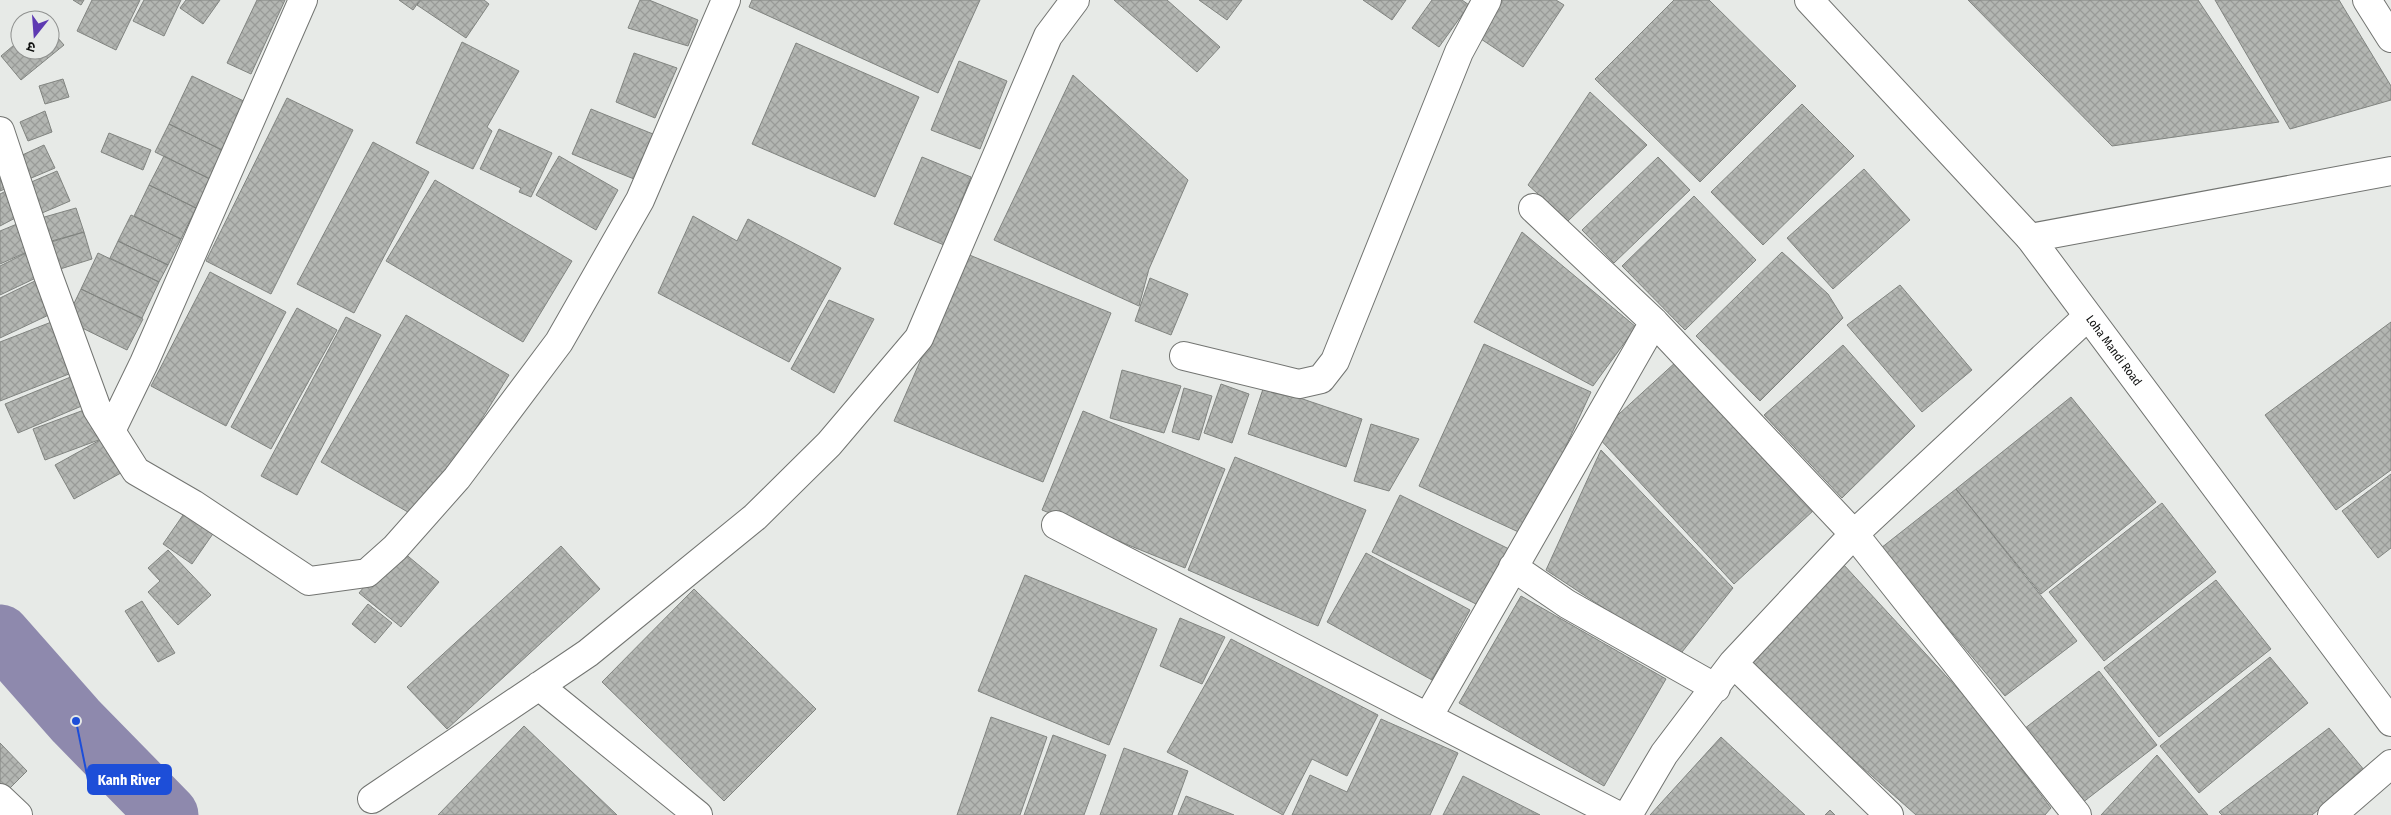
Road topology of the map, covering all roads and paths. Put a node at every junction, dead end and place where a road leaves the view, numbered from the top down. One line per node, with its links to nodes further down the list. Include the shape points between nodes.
1 (303, 0): 15 (street)
2 (726, 0): 15 (street, via 640,200 559,342 457,478 395,548 367,573 309,581 193,504 136,471)
3 (1075, 0): 20 (street, via 1048,36 919,338 829,444 755,517 588,653)
4 (1487, 0): 14 (street, via 1459,52 1336,361 1321,379 1299,384)
5 (1809, 0): 11 (street, Loha Mandi Road)
6 (2367, 0): 7 (street)
7 (2391, 38)
8 (0, 131): 15 (street, via 97,409)
9 (2391, 171): 11 (street)
10 (1533, 208): 13 (street)
11 (2030, 238): 12 (street, Loha Mandi Road)
12 (2087, 317): 17 (street); 23 (street, Loha Mandi Road)
13 (1654, 322): 17 (street); 18 (street)
14 (1184, 356)
15 (111, 431)
16 (1056, 525): 22 (street)
17 (1854, 534): 19 (street); 32 (street)
18 (1513, 568): 21 (street, via 1567,604); 22 (street)
19 (1733, 663): 21 (street); 31 (street)
20 (539, 686): 26 (street); 28 (street)
21 (1716, 688): 30 (street, via 1664,754)
22 (1428, 717): 29 (street)
23 (2391, 722)
24 (2391, 764): 33 (street)
25 (0, 798): 27 (street)
26 (372, 799)
27 (18, 815)
28 (698, 815)
29 (1618, 815)
30 (1628, 815)
31 (1890, 815)
32 (2077, 815)
33 (2332, 815)

